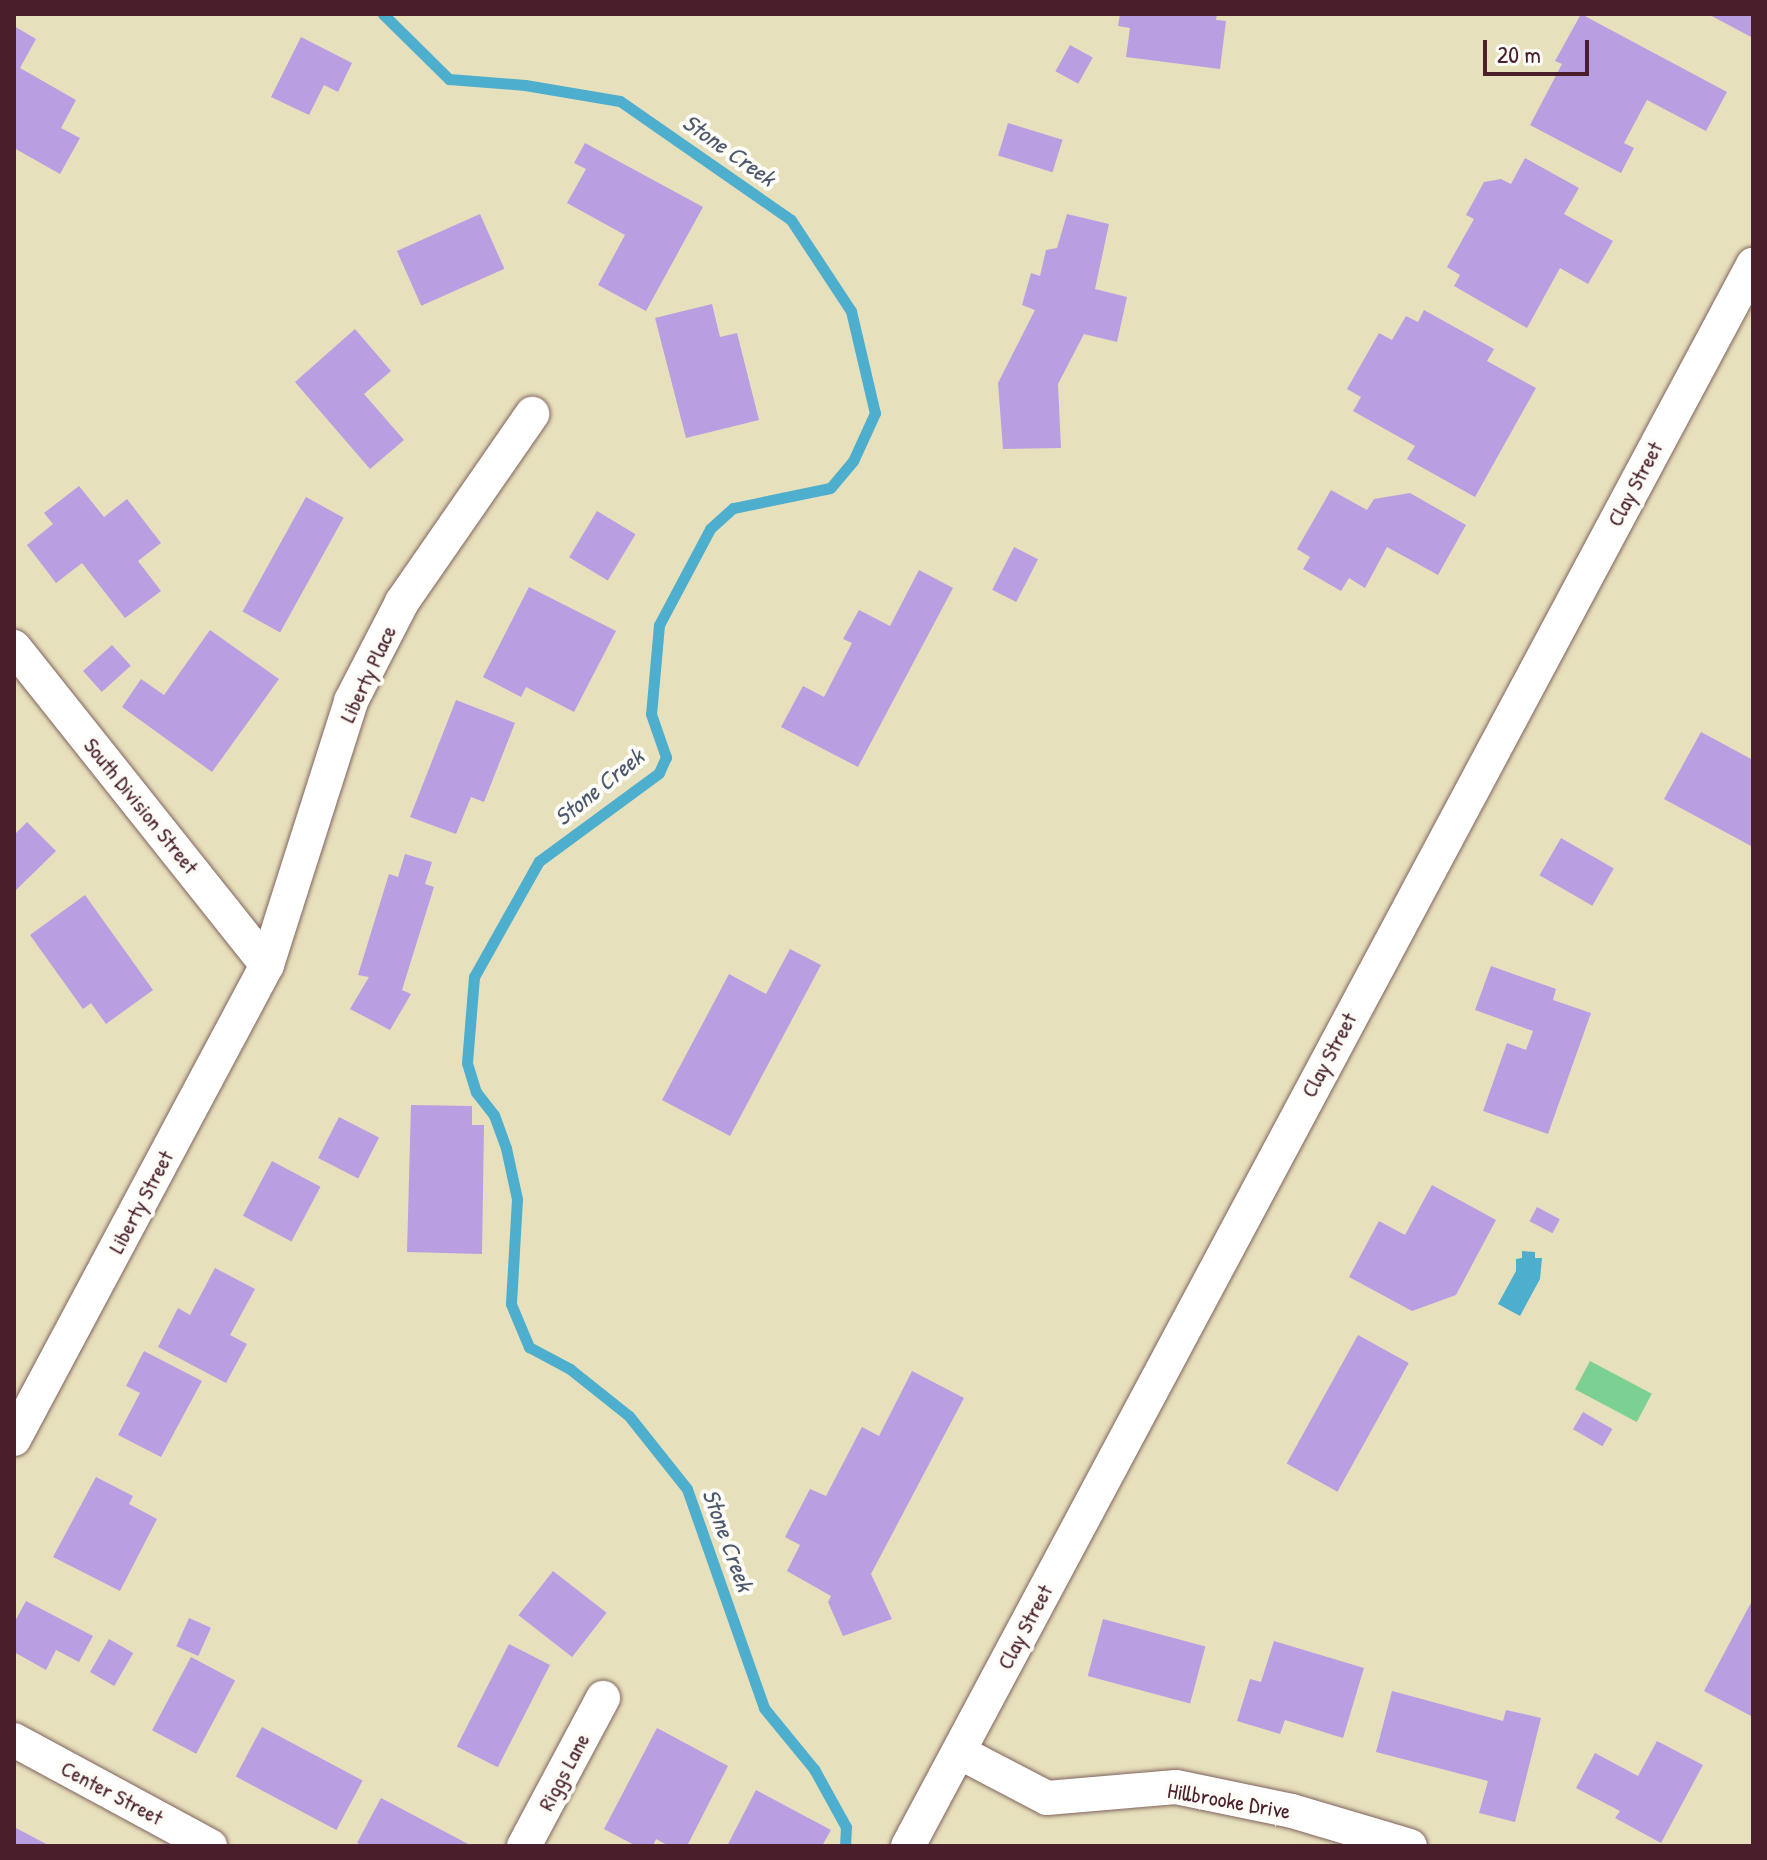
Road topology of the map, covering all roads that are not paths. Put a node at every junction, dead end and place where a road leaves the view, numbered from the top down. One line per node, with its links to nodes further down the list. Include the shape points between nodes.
1 (1753, 265): 8 (street, Clay Street)
2 (532, 414): 4 (street, Liberty Place, via 402,602 351,701)
3 (14, 647): 4 (street, South Division Street)
4 (267, 965): 5 (street, Liberty Street)
5 (14, 1439)
6 (603, 1698): 10 (street, Riggs Lane)
7 (14, 1740): 9 (street, Center Street)
8 (959, 1752): 11 (street, Clay Street); 12 (street, Hillbrooke Drive, via 1047,1798 1176,1787 1292,1811)
9 (210, 1846)
10 (524, 1846)
11 (908, 1846)
12 (1410, 1846)

